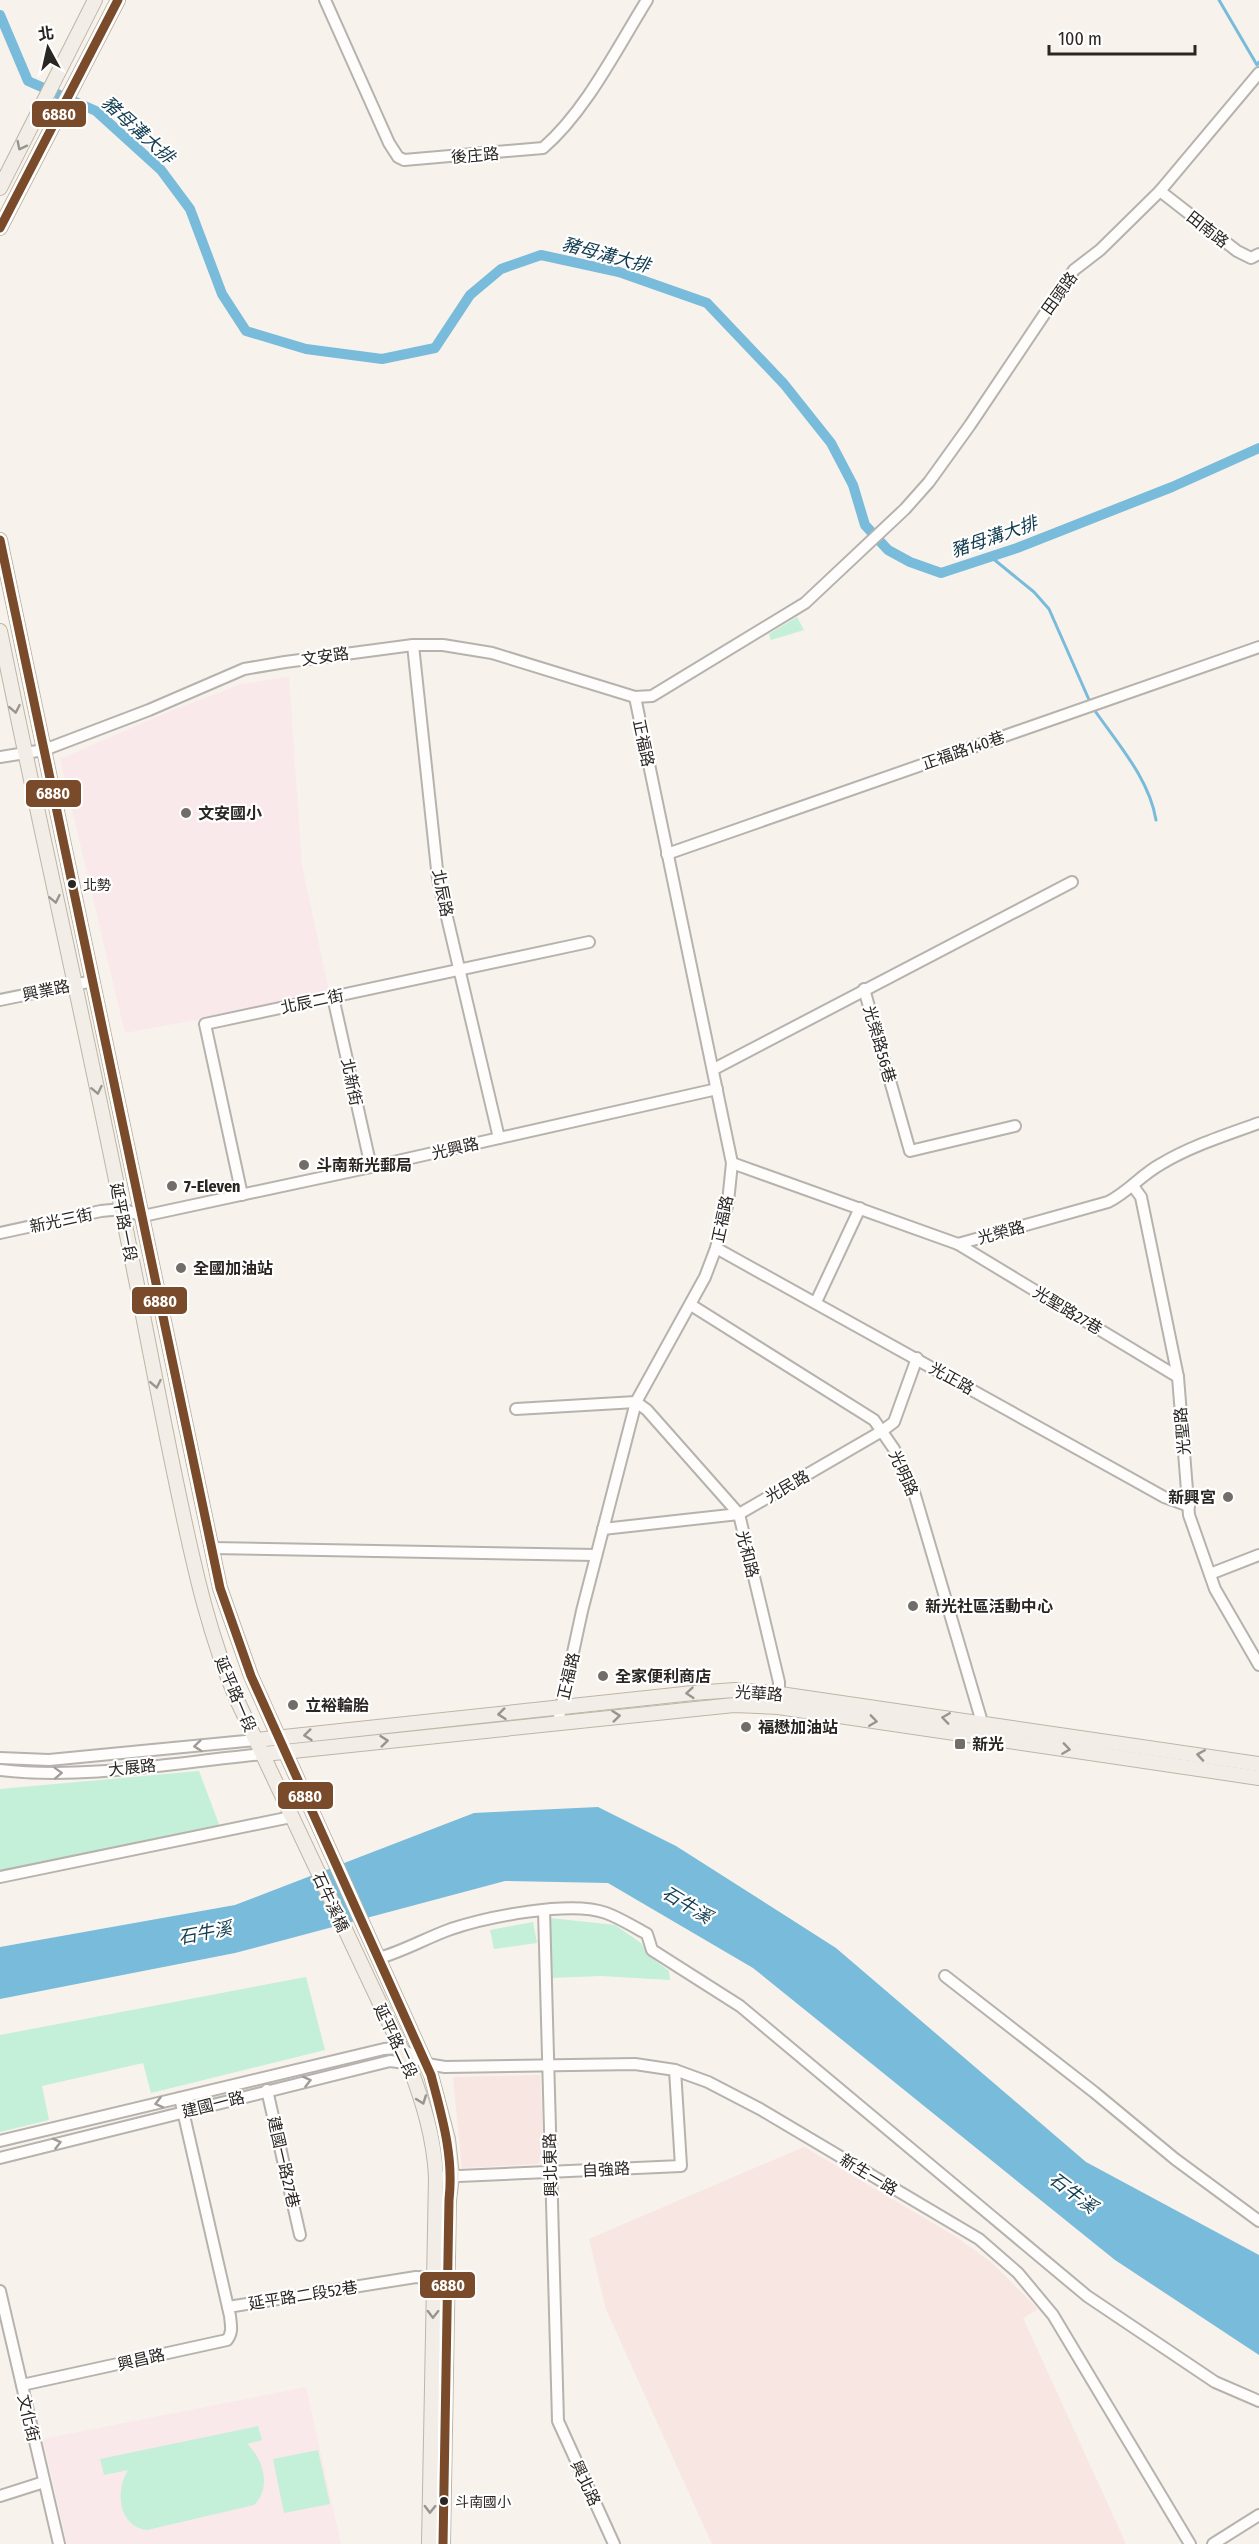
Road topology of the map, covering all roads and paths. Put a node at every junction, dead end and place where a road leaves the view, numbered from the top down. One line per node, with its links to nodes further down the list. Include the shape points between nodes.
1 (95, 0): 6 (main road, one-way to 6)
2 (118, 0): 9 (main road)
3 (325, 0): 4 (street, 後庄路, via 389,143 404,160 543,148 557,136 590,90)
4 (647, 0)
5 (1259, 73): 7 (street, 田頭路)
6 (0, 188)
7 (1160, 191): 11 (street, 田南路, via 1237,251 1251,258); 17 (street, 田頭路, via 1074,270 929,482 882,532 805,603 652,696)
8 (0, 195): 9 (street)
9 (15, 200): 10 (main road)
10 (0, 228)
11 (1259, 254)
12 (0, 540): 18 (main road, 延平路一段)
13 (0, 631): 16 (main road, 延平路一段)
14 (413, 645): 17 (street, 文安路, via 443,645 492,653); 18 (street, 文安路, via 244,669); 24 (street, 北辰路, via 438,879)
15 (1259, 647): 21 (street, 正福路140巷)
16 (2, 648): 19 (main road, 延平路一段, one-way to 19)
17 (634, 697): 21 (street, 正福路)
18 (44, 750): 19 (street, 文安路); 25 (main road, 延平路一段)
19 (24, 755): 20 (street, 文安路); 26 (main road, 延平路一段, one-way to 26)
20 (0, 758)
21 (667, 854): 30 (street, 正福路)
22 (1072, 882): 27 (street, 光榮路56巷)
23 (589, 942): 24 (street, 北辰二街)
24 (459, 970): 28 (street, 北辰二街); 34 (street, 北辰路)
25 (93, 981): 26 (street, 興業路); 41 (main road, 延平路一段)
26 (74, 984): 29 (street, 興業路); 40 (main road, 延平路一段, one-way to 40)
27 (864, 989): 30 (street); 33 (street, 光榮路56巷, via 910,1151)
28 (333, 997): 36 (street, 北新街); 38 (street, 北辰二街, via 205,1024)
29 (0, 1000)
30 (714, 1069): 31 (street, 正福路)
31 (717, 1089): 34 (street, 光興路); 35 (street, 正福路)
32 (1259, 1123): 37 (street, 光榮路, via 1191,1148 1159,1165)
33 (1015, 1126)
34 (499, 1138): 36 (street, 光興路)
35 (732, 1162): 39 (street, 光榮路); 44 (street, 正福路, via 728,1202)
36 (371, 1167): 38 (street, 光興路)
37 (1132, 1186): 43 (street, 光榮路, via 1108,1202); 50 (street, 光聖路, via 1140,1197)
38 (242, 1195): 41 (street, 光興路)
39 (860, 1208): 43 (street, 光榮路); 45 (street)
40 (122, 1209): 41 (street); 42 (street, 新光三街); 48 (main road, 延平路一段)
41 (143, 1216): 47 (main road, 延平路一段)
42 (0, 1233)
43 (958, 1244): 50 (street, 光聖路27巷)
44 (716, 1248): 45 (street, 光正路); 46 (street, 正福路)
45 (816, 1302): 49 (street, 光正路)
46 (691, 1305): 51 (street, 正福路); 53 (street, 光明路, via 874,1420)
47 (169, 1339): 48 (main road); 54 (main road, 延平路一段)
48 (148, 1343): 55 (main road, 延平路一段, one-way to 55)
49 (917, 1358): 53 (street, 光民路, via 894,1422); 56 (street, 光正路, via 1155,1492)
50 (1178, 1377): 56 (street, 光聖路)
51 (636, 1402): 52 (street); 57 (street, 光和路); 58 (street, 正福路)
52 (516, 1409)
53 (882, 1431): 57 (street, 光民路); 67 (street, 光明路, via 914,1492)
54 (194, 1460): 55 (main road); 59 (main road, 延平路一段)
55 (172, 1464): 70 (main road, 延平路一段, via 217,1647)
56 (1188, 1506): 62 (street, 光聖路)
57 (739, 1514): 58 (street, 光民路); 64 (street, 光和路)
58 (603, 1529): 60 (street, 正福路)
59 (212, 1548): 60 (street); 68 (main road, 延平路一段, via 220,1588)
60 (596, 1555): 65 (street, 正福路)
61 (1259, 1555): 62 (street)
62 (1210, 1574): 63 (street, 光聖路)
63 (1259, 1665)
64 (779, 1701): 65 (main road, 光華路, one-way to 65, via 735,1690); 66 (main road, 光華路, one-way to 64); 67 (main road, 光華路, one-way to 64); 69 (main road, 光華路, one-way to 69)
65 (560, 1707): 66 (street, 正福路); 68 (main road, 光華路, one-way to 68)
66 (558, 1722): 72 (main road, 光華路, one-way to 66)
67 (982, 1723): 69 (street, 光明路); 71 (main road, 光華路)
68 (278, 1738): 70 (main road, 光華路); 72 (main road, 延平路一段)
69 (985, 1738): 71 (main road, 光華路, one-way to 71)
70 (256, 1740): 73 (main road, 延平路一段); 74 (street, 大展路, one-way to 74, via 49,1760)
71 (1108, 1749): 75 (main road, 光華路, one-way to 71); 77 (main road, 光華路)
72 (284, 1752): 73 (main road, 光華路); 79 (main road, 延平路一段)
73 (264, 1754): 76 (street, 大展路, one-way to 73, via 74,1773); 78 (main road, 延平路一段)
74 (0, 1758)
75 (1259, 1764)
76 (0, 1770)
77 (1259, 1778)
78 (291, 1817): 80 (main road, 延平路一段); 81 (street)
79 (318, 1827): 83 (main road, 石牛溪橋)
80 (299, 1834): 84 (main road, 石牛溪橋)
81 (0, 1877)
82 (544, 1910): 83 (street, via 453,1929); 89 (street, 興北東路); 105 (street, via 605,1912 647,1934 652,1950 740,2006 1087,2296 1215,2382)
83 (380, 1960): 87 (main road, 延平路二段)
84 (363, 1970): 86 (main road, 延平路二段)
85 (945, 1976): 99 (street)
86 (400, 2048): 87 (street, 新生一路); 88 (main road, 延平路二段); 92 (street, 建國一路)
87 (427, 2064): 88 (street, 建國一路); 89 (street, 新生一路); 97 (main road, 延平路二段, via 448,2139)
88 (409, 2065): 91 (street, 建國一路, one-way to 88, via 390,2061); 98 (main road, 延平路二段, one-way to 98, via 425,2106)
89 (547, 2066): 90 (street, 新生一路, via 635,2064); 96 (street, 興北東路)
90 (675, 2070): 96 (street, 自強路, via 681,2166); 115 (street, 新生一路, via 760,2109 959,2226 997,2253 1053,2315)
91 (267, 2090): 93 (street, 建國一路); 100 (street, 建國一路27巷)
92 (180, 2098): 93 (street, 延平路二段52巷); 94 (street, 建國一路, one-way to 94)
93 (182, 2111): 95 (street, 建國一路, one-way to 93); 103 (street, 延平路二段52巷)
94 (0, 2141)
95 (0, 2158)
96 (551, 2172): 97 (street, 自強路); 106 (street, 興北東路)
97 (452, 2176): 98 (street, 自強路); 101 (main road, 延平路二段)
98 (436, 2177): 101 (main road, 延平路二段)
99 (1259, 2221)
100 (300, 2235)
101 (441, 2278): 103 (street, 延平路二段52巷, via 416,2277); 108 (main road, 延平路二段)
102 (0, 2291): 104 (street, 文化街)
103 (228, 2307): 104 (street, 興昌路, via 232,2332 227,2340)
104 (22, 2385): 107 (street, 文化街)
105 (1259, 2400)
106 (558, 2421): 114 (street, 興北路)
107 (44, 2482): 109 (street); 111 (street, 文化街)
108 (437, 2485): 112 (main road, 延平路二段, one-way to 112); 113 (main road, 延平路二段)
109 (0, 2496)
110 (1259, 2515): 116 (street)
111 (59, 2544)
112 (429, 2544)
113 (443, 2544)
114 (614, 2544)
115 (1190, 2544)
116 (1213, 2544)

